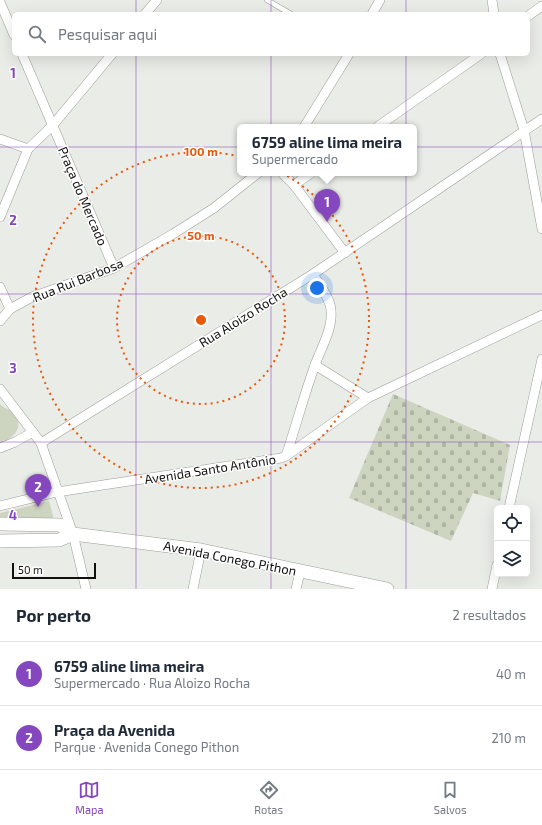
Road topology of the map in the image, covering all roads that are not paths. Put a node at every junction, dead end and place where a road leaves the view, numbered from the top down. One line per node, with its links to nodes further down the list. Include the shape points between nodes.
1 (157, 0): 7 (street)
2 (267, 0): 8 (lane)
3 (492, 0): 10 (street)
4 (377, 1): 9 (street)
5 (0, 2): 12 (street)
6 (542, 6): 11 (street)
7 (147, 12)
8 (288, 12)
9 (373, 12)
10 (494, 12)
11 (530, 15)
12 (12, 29)
13 (23, 56): 19 (street, Praça do Mercado)
14 (110, 56): 19 (street)
15 (348, 56): 20 (street)
16 (477, 56): 21 (street)
17 (501, 56): 22 (street)
18 (542, 119): 22 (street, Rua Aloizo Rocha)
19 (52, 124): 24 (street); 32 (street, Praça do Mercado)
20 (306, 124)
21 (381, 124)
22 (524, 130): 30 (street); 31 (street, Rua Aloizo Rocha)
23 (0, 139): 24 (street)
24 (28, 149): 29 (street)
25 (254, 176): 32 (street, Rua Rui Barbosa, via 214,208)
26 (285, 176): 28 (street)
27 (307, 176): 28 (street)
28 (294, 185): 31 (street)
29 (0, 217)
30 (542, 228)
31 (344, 253): 33 (street, Rua Aloizo Rocha)
32 (114, 268): 35 (street, Rua Rui Barbosa, via 32,298)
33 (313, 274): 39 (street, via 331,309 329,330); 43 (street, Rua Aloizo Rocha)
34 (0, 287): 35 (street)
35 (10, 309): 37 (street, Rua Rui Barbosa)
36 (542, 315): 41 (street, Avenida Santo Antônio)
37 (0, 321)
38 (541, 364): 47 (street)
39 (315, 365): 41 (street); 45 (street)
40 (0, 390): 42 (street)
41 (368, 398): 45 (street, Avenida Santo Antônio)
42 (33, 432): 43 (street); 44 (street)
43 (41, 443): 46 (street)
44 (0, 448)
45 (286, 456): 46 (street, Avenida Santo Antônio)
46 (57, 492): 48 (street, Avenida Santo Antônio); 50 (street)
47 (510, 505)
48 (0, 506)
49 (0, 524): 50 (main road, Avenida Conego Pithon, via 60,524)
50 (73, 534): 51 (main road, Avenida Conego Pithon, via 59,540); 52 (main road, Avenida Conego Pithon); 55 (street)
51 (0, 541)
52 (201, 550): 53 (main road, Avenida Conego Pithon); 56 (street)
53 (300, 572): 57 (street); 58 (main road, Avenida Conego Pithon)
54 (494, 577): 59 (street)
55 (86, 589)
56 (193, 589)
57 (296, 589)
58 (387, 589)
59 (492, 589)

